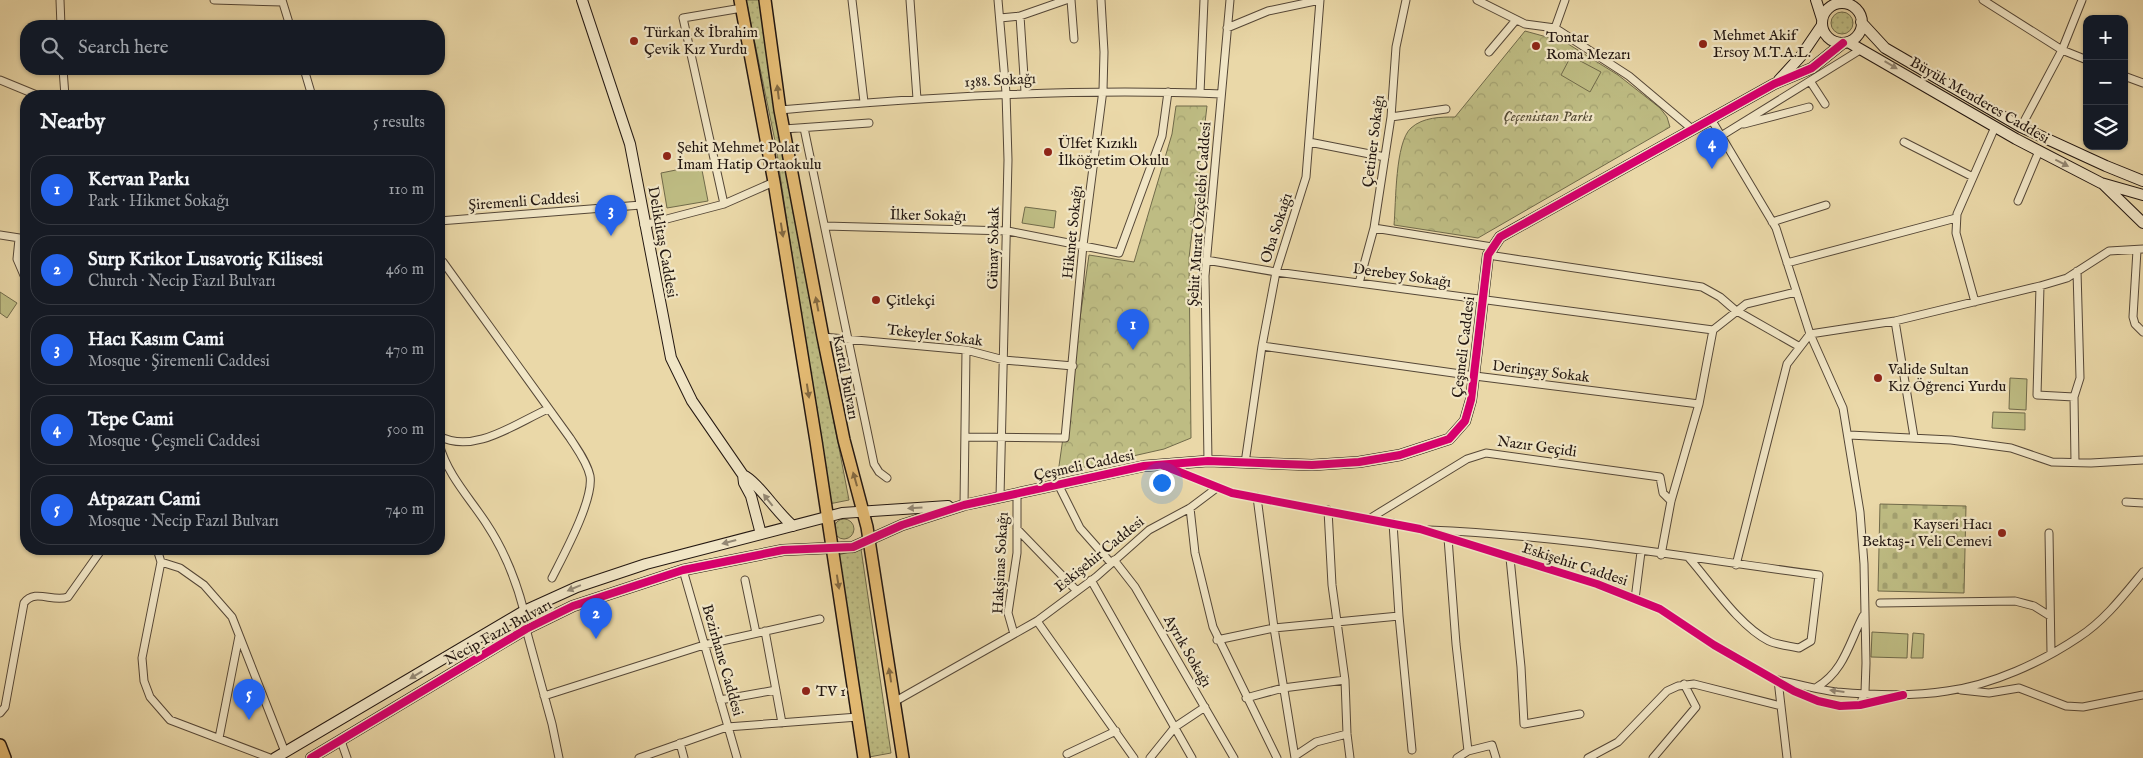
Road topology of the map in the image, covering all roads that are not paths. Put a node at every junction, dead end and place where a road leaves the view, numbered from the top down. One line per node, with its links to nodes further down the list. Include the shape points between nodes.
1 (60, 0): 25 (street)
2 (214, 0): 20 (street)
3 (582, 0): 82 (street, Deliklitaş Caddesi, via 627,130)
4 (765, 0): 59 (main road, Kartal Bulvarı, one-way to 4)
5 (852, 0): 55 (street)
6 (910, 0): 54 (street)
7 (998, 0): 24 (street, Günay Sokak)
8 (1066, 0): 23 (street)
9 (1071, 0): 32 (street)
10 (1101, 0): 48 (street, Hikmet Sokağı)
11 (1204, 0): 52 (street)
12 (1230, 0): 30 (street, Şehit Murat Özçelebi Caddesi)
13 (1320, 0): 30 (street, via 1268,11); 70 (street, Oba Sokağı)
14 (1406, 0): 60 (street, Çetiner Sokağı, via 1396,47)
15 (1477, 0): 27 (street)
16 (1566, 0): 31 (street)
17 (1816, 0): 28 (street)
18 (1982, 0): 35 (street)
19 (2082, 0): 35 (street)
20 (282, 1): 26 (street)
21 (1843, 2): 28 (street, via 1831,7); 29 (street, via 1858,12)
22 (741, 4): 77 (main road); 81 (street, via 683,18)
23 (1020, 16): 24 (street); 49 (street)
24 (1000, 18): 51 (street, Günay Sokak)
25 (61, 20)
26 (288, 20)
27 (1516, 20): 31 (street); 36 (street)
28 (1822, 22): 33 (street, via 1829,38); 44 (street, via 1801,56)
29 (1861, 22): 33 (street, via 1860,32); 65 (street, Büyük Menderes Caddesi, via 1885,48)
30 (1227, 28): 53 (street, Şehit Murat Özçelebi Caddesi)
31 (1555, 28): 68 (street, via 1629,76)
32 (1074, 39)
33 (1846, 42): 34 (street, Büyük Menderes Caddesi); 44 (street, via 1812,68)
34 (1860, 50): 42 (street); 64 (street, Büyük Menderes Caddesi, one-way to 64)
35 (2062, 50): 37 (street); 65 (street)
36 (1489, 52)
37 (2083, 58)
38 (64, 75): 46 (street)
39 (306, 75): 47 (street)
40 (2128, 77): 43 (street)
41 (0, 80): 45 (street)
42 (1810, 81): 56 (street); 63 (street)
43 (2143, 83)
44 (1774, 84): 61 (street)
45 (24, 90)
46 (65, 90)
47 (310, 90)
48 (1103, 90): 49 (street, 1388. Sokağı); 50 (street, 1388. Sokağı); 94 (street, Hikmet Sokağı)
49 (1025, 92): 51 (street, 1388. Sokağı)
50 (1168, 92): 52 (street, 1388. Sokağı); 94 (street, İlker Sokağı, via 1162,136 1119,252)
51 (1006, 93): 54 (street, 1388. Sokağı); 91 (street, Günay Sokak)
52 (1200, 93): 53 (street, 1388. Sokağı)
53 (1221, 94): 98 (street, Şehit Murat Özçelebi Caddesi)
54 (918, 100): 55 (street, 1388. Sokağı)
55 (864, 102): 59 (street, 1388. Sokağı)
56 (1825, 104)
57 (1809, 107): 63 (street)
58 (1446, 109): 60 (street)
59 (780, 110): 67 (main road, Kartal Bulvarı)
60 (1391, 117): 73 (street, Çetiner Sokağı)
61 (1711, 119): 68 (street); 69 (street)
62 (869, 123): 66 (street)
63 (1737, 126): 69 (street)
64 (1995, 127): 72 (street, Büyük Menderes Caddesi); 75 (street)
65 (2021, 127): 74 (street, Büyük Menderes Caddesi)
66 (804, 128): 67 (street); 89 (street)
67 (784, 129): 114 (main road, Kartal Bulvarı, one-way to 67)
68 (1692, 129): 97 (street, via 1500,237)
69 (1721, 136): 86 (street)
70 (1309, 142): 73 (street); 103 (street, Oba Sokağı, via 1306,177)
71 (1904, 142): 75 (street)
72 (2039, 151): 78 (street, Büyük Menderes Caddesi, one-way to 78); 80 (street)
73 (1385, 157): 90 (street, Çetiner Sokağı)
74 (2109, 168): 76 (street, Büyük Menderes Caddesi); 78 (street, via 2097,172)
75 (1973, 177): 84 (street)
76 (2143, 181)
77 (774, 182): 81 (street); 150 (main road, one-way to 150)
78 (2102, 184): 79 (street, Büyük Menderes Caddesi); 87 (street)
79 (2143, 195)
80 (2018, 201)
81 (724, 204): 88 (street)
82 (641, 206): 85 (street, Şiremenli Caddesi); 88 (street, Deliklitaş Caddesi)
83 (1826, 206): 86 (street)
84 (1956, 218): 99 (street); 108 (street, via 1956,233)
85 (445, 221)
86 (1772, 222): 99 (street)
87 (2143, 223)
88 (644, 224): 136 (street, Deliklitaş Caddesi, via 667,345 676,370 692,401)
89 (825, 226): 91 (street, İlker Sokağı); 115 (street)
90 (1374, 228): 97 (street); 104 (street, Çetiner Sokağı)
91 (1008, 230): 94 (street, İlker Sokağı); 119 (street, Günay Sokak)
92 (0, 235): 93 (street)
93 (20, 238)
94 (1083, 245): 120 (street, Hikmet Sokağı)
95 (20, 249): 100 (street, via 17,259)
96 (2140, 250): 102 (street, via 2110,251); 112 (street, via 2133,317)
97 (1490, 251): 107 (street, Çeşmeli Caddesi); 109 (street, via 1702,287)
98 (1206, 260): 103 (street, Derebey Sokağı); 132 (street, Şehit Murat Özçelebi Caddesi)
99 (1787, 263): 106 (street)
100 (20, 266)
101 (445, 266): 124 (street)
102 (2077, 271): 105 (street, via 2067,278); 122 (street, via 2080,378)
103 (1276, 272): 104 (street, Derebey Sokağı); 116 (street, Oba Sokağı)
104 (1359, 283): 107 (street, Derebey Sokağı)
105 (2040, 286): 108 (street); 122 (street, via 2037,395)
106 (1796, 292): 109 (street, via 1746,304); 113 (street)
107 (1483, 300): 111 (street, Derebey Sokağı); 121 (street, Çeşmeli Caddesi)
108 (1975, 302): 110 (street)
109 (1735, 310): 111 (street); 117 (street)
110 (1895, 321): 113 (street); 128 (street)
111 (1713, 330): 123 (street)
112 (2143, 332)
113 (1810, 334): 117 (street); 125 (street, via 1843,408)
114 (823, 337): 115 (street, Tekeyler Sokak); 149 (main road, Kartal Bulvarı, one-way to 114, via 844,440)
115 (849, 339): 118 (street, Tekeyler Sokak); 137 (street, via 874,464)
116 (1262, 346): 121 (street, Derinçay Sokak); 135 (street, Oba Sokağı)
117 (1800, 348): 169 (street, via 1787,364)
118 (966, 350): 119 (street, Tekeyler Sokak); 127 (street)
119 (1004, 360): 120 (street, Tekeyler Sokak); 126 (street, Günay Sokak)
120 (1073, 366): 126 (street, Hikmet Sokağı, via 1065,438)
121 (1475, 376): 123 (street, Derinçay Sokak); 135 (street, Çeşmeli Caddesi, via 1465,421 1458,431 1439,444 1359,462 1312,466)
122 (2074, 397): 133 (street)
123 (1699, 404): 143 (street)
124 (548, 409): 129 (street, via 478,440 455,442); 172 (street, via 578,450 590,478 589,492 578,522)
125 (1848, 435): 128 (street); 180 (street, via 1860,512)
126 (1002, 436): 127 (street); 141 (street, Günay Sokak)
127 (965, 437): 146 (street)
128 (1914, 437): 133 (street, via 2011,448 2052,462)
129 (445, 438)
130 (445, 457): 178 (street, via 459,487 501,549 515,579)
131 (2143, 460): 133 (street)
132 (1208, 461): 134 (street, Çeşmeli Caddesi); 135 (street, Çeşmeli Caddesi)
133 (2076, 462)
134 (1160, 464): 138 (street, Çeşmeli Caddesi); 139 (street)
135 (1245, 464)
136 (743, 475): 153 (street, Deliklitaş Caddesi, one-way to 136, via 751,478); 157 (street, Deliklitaş Caddesi)
137 (887, 478)
138 (1058, 484): 140 (street, Çeşmeli Caddesi); 168 (street, Ayrık Sokağı, via 1080,528)
139 (1218, 487): 142 (street, Eskişehir Caddesi); 147 (street, Eskişehir Caddesi)
140 (1017, 493): 141 (street, Çeşmeli Caddesi); 154 (street, Hakşinas Sokağı)
141 (1000, 497): 146 (street, Çeşmeli Caddesi)
142 (1257, 497): 148 (street, Eskişehir Caddesi); 185 (street)
143 (1671, 501): 151 (street, Nazır Geçidi, via 1663,493 1660,477 1486,453 1467,459); 162 (street)
144 (2126, 502): 145 (street)
145 (2143, 503)
146 (964, 505): 149 (street, Çeşmeli Caddesi, one-way to 149); 159 (street, Çeşmeli Caddesi)
147 (1190, 508): 168 (street, Eskişehir Caddesi, via 1149,530); 191 (street, via 1195,553)
148 (1328, 510): 151 (street, Eskişehir Caddesi); 183 (street)
149 (864, 511): 150 (street, Çeşmeli Caddesi); 159 (main road, Kartal Bulvarı)
150 (828, 518): 153 (street, Necip Fazıl Bulvarı); 160 (main road)
151 (1369, 519): 152 (street, Eskişehir Caddesi)
152 (1393, 524): 155 (street, Eskişehir Caddesi); 179 (street)
153 (792, 526): 157 (street, Necip Fazıl Bulvarı)
154 (1017, 529): 175 (street); 189 (street, Hakşinas Sokağı, via 1017,553 1008,613)
155 (1420, 529): 158 (street, Eskişehir Caddesi); 161 (street, via 1485,532)
156 (2048, 533): 181 (street)
157 (760, 534): 178 (street, Necip Fazıl Bulvarı, one-way to 178, via 577,586)
158 (1448, 538): 165 (street, Eskişehir Caddesi); 224 (street)
159 (869, 539): 160 (street, Çeşmeli Caddesi, via 856,546); 207 (main road, Kartal Bulvarı, one-way to 159)
160 (833, 549): 170 (street, Necip Fazıl Bulvarı, via 783,550); 213 (main road, one-way to 213)
161 (1641, 552): 162 (street); 176 (street)
162 (1661, 554): 166 (street)
163 (98, 555): 211 (street, via 68,597 57,600 38,595 24,603 5,708)
164 (159, 555): 167 (street)
165 (1510, 558): 176 (street, Eskişehir Caddesi); 212 (street, via 1524,724)
166 (1689, 558): 169 (street); 169 (street, via 1755,632 1771,642 1799,648 1809,644 1819,575)
167 (161, 562): 190 (street, via 180,568 211,592 232,617); 219 (street, via 142,658 146,689 154,704 170,720)
168 (1113, 562): 174 (street, Eskişehir Caddesi); 210 (street, Ayrık Sokağı, via 1136,587)
169 (1736, 564)
170 (683, 570): 186 (street, Necip Fazıl Bulvarı, via 573,606); 192 (street, Bezirhane Caddesi)
171 (2143, 572): 193 (street, Eskişehir Caddesi, via 2114,606 2080,636)
172 (552, 578)
173 (745, 580): 188 (street)
174 (1091, 580): 175 (street, Eskişehir Caddesi); 216 (street)
175 (1077, 591): 184 (street, Eskişehir Caddesi)
176 (1635, 599): 195 (street, Eskişehir Caddesi, via 1660,609)
177 (1880, 603): 181 (street, via 2015,601 2034,606)
178 (524, 611): 225 (street, Necip Fazıl Bulvarı, one-way to 225)
179 (1399, 616): 183 (street); 223 (street)
180 (1864, 616): 197 (street, via 1840,668); 201 (street)
181 (2050, 616): 193 (street)
182 (820, 619): 187 (street)
183 (1337, 620): 185 (street); 194 (street)
184 (1037, 621): 189 (street, Eskişehir Caddesi); 217 (street)
185 (1274, 628): 191 (street); 198 (street)
186 (526, 629): 204 (street); 220 (street, Necip Fazıl Bulvarı)
187 (765, 631): 188 (street); 200 (street)
188 (756, 633): 192 (street)
189 (1014, 634): 207 (street, Eskişehir Caddesi)
190 (239, 635): 219 (street); 225 (street)
191 (1217, 640): 205 (street)
192 (704, 645): 204 (street); 206 (street, Bezirhane Caddesi)
193 (2051, 652): 199 (street, Eskişehir Caddesi, via 1991,680)
194 (1345, 680): 198 (street); 218 (street)
195 (1778, 680): 197 (street, Eskişehir Caddesi); 208 (street, Eskişehir Caddesi, via 1818,701 1840,706); 209 (street)
196 (1684, 684): 209 (street); 228 (street, via 1696,707); 248 (street, via 1667,691 1618,742)
197 (1817, 687): 201 (street, Eskişehir Caddesi, one-way to 197, via 1835,692)
198 (1283, 688): 205 (street); 227 (street)
199 (1956, 689): 202 (street, Eskişehir Caddesi); 203 (street, via 1989,693 2019,688 2066,706 2083,707)
200 (776, 690): 206 (street); 214 (street)
201 (1865, 692): 202 (street, Eskişehir Caddesi); 208 (street)
202 (1903, 695): 208 (street, Eskişehir Caddesi)
203 (2143, 695)
204 (544, 696): 234 (street)
205 (1246, 698): 244 (street)
206 (720, 700): 215 (street, Bezirhane Caddesi)
207 (894, 702): 239 (main road, Kartal Bulvarı)
208 (1860, 705)
209 (1781, 706): 249 (street)
210 (1205, 707): 216 (street); 243 (street, Ayrık Sokağı)
211 (0, 713)
212 (1580, 714)
213 (858, 717): 214 (street); 238 (main road)
214 (782, 723): 215 (street)
215 (727, 727): 221 (street); 237 (street, Bezirhane Caddesi)
216 (1175, 727): 241 (street); 242 (street)
217 (1116, 731): 226 (street); 240 (street)
218 (1347, 734): 227 (street, via 1316,742); 245 (street)
219 (219, 738): 230 (street)
220 (341, 741): 232 (street, Necip Fazıl Bulvarı); 233 (street)
221 (680, 744): 235 (street); 236 (street)
222 (0, 745): 229 (main road)
223 (1412, 750)
224 (1468, 751): 246 (street); 247 (street, via 1492,744)
225 (285, 752): 231 (street, Necip Fazıl Bulvarı)
226 (1066, 754)
227 (1295, 757)
228 (1655, 757)
229 (5, 758)
230 (270, 758)
231 (275, 758)
232 (311, 758)
233 (347, 758)
234 (559, 758)
235 (639, 758)
236 (684, 758)
237 (737, 758)
238 (864, 758)
239 (903, 758)
240 (1134, 758)
241 (1150, 758)
242 (1192, 758)
243 (1234, 758)
244 (1277, 758)
245 (1350, 758)
246 (1456, 758)
247 (1496, 758)
248 (1588, 758)
249 (1787, 758)

